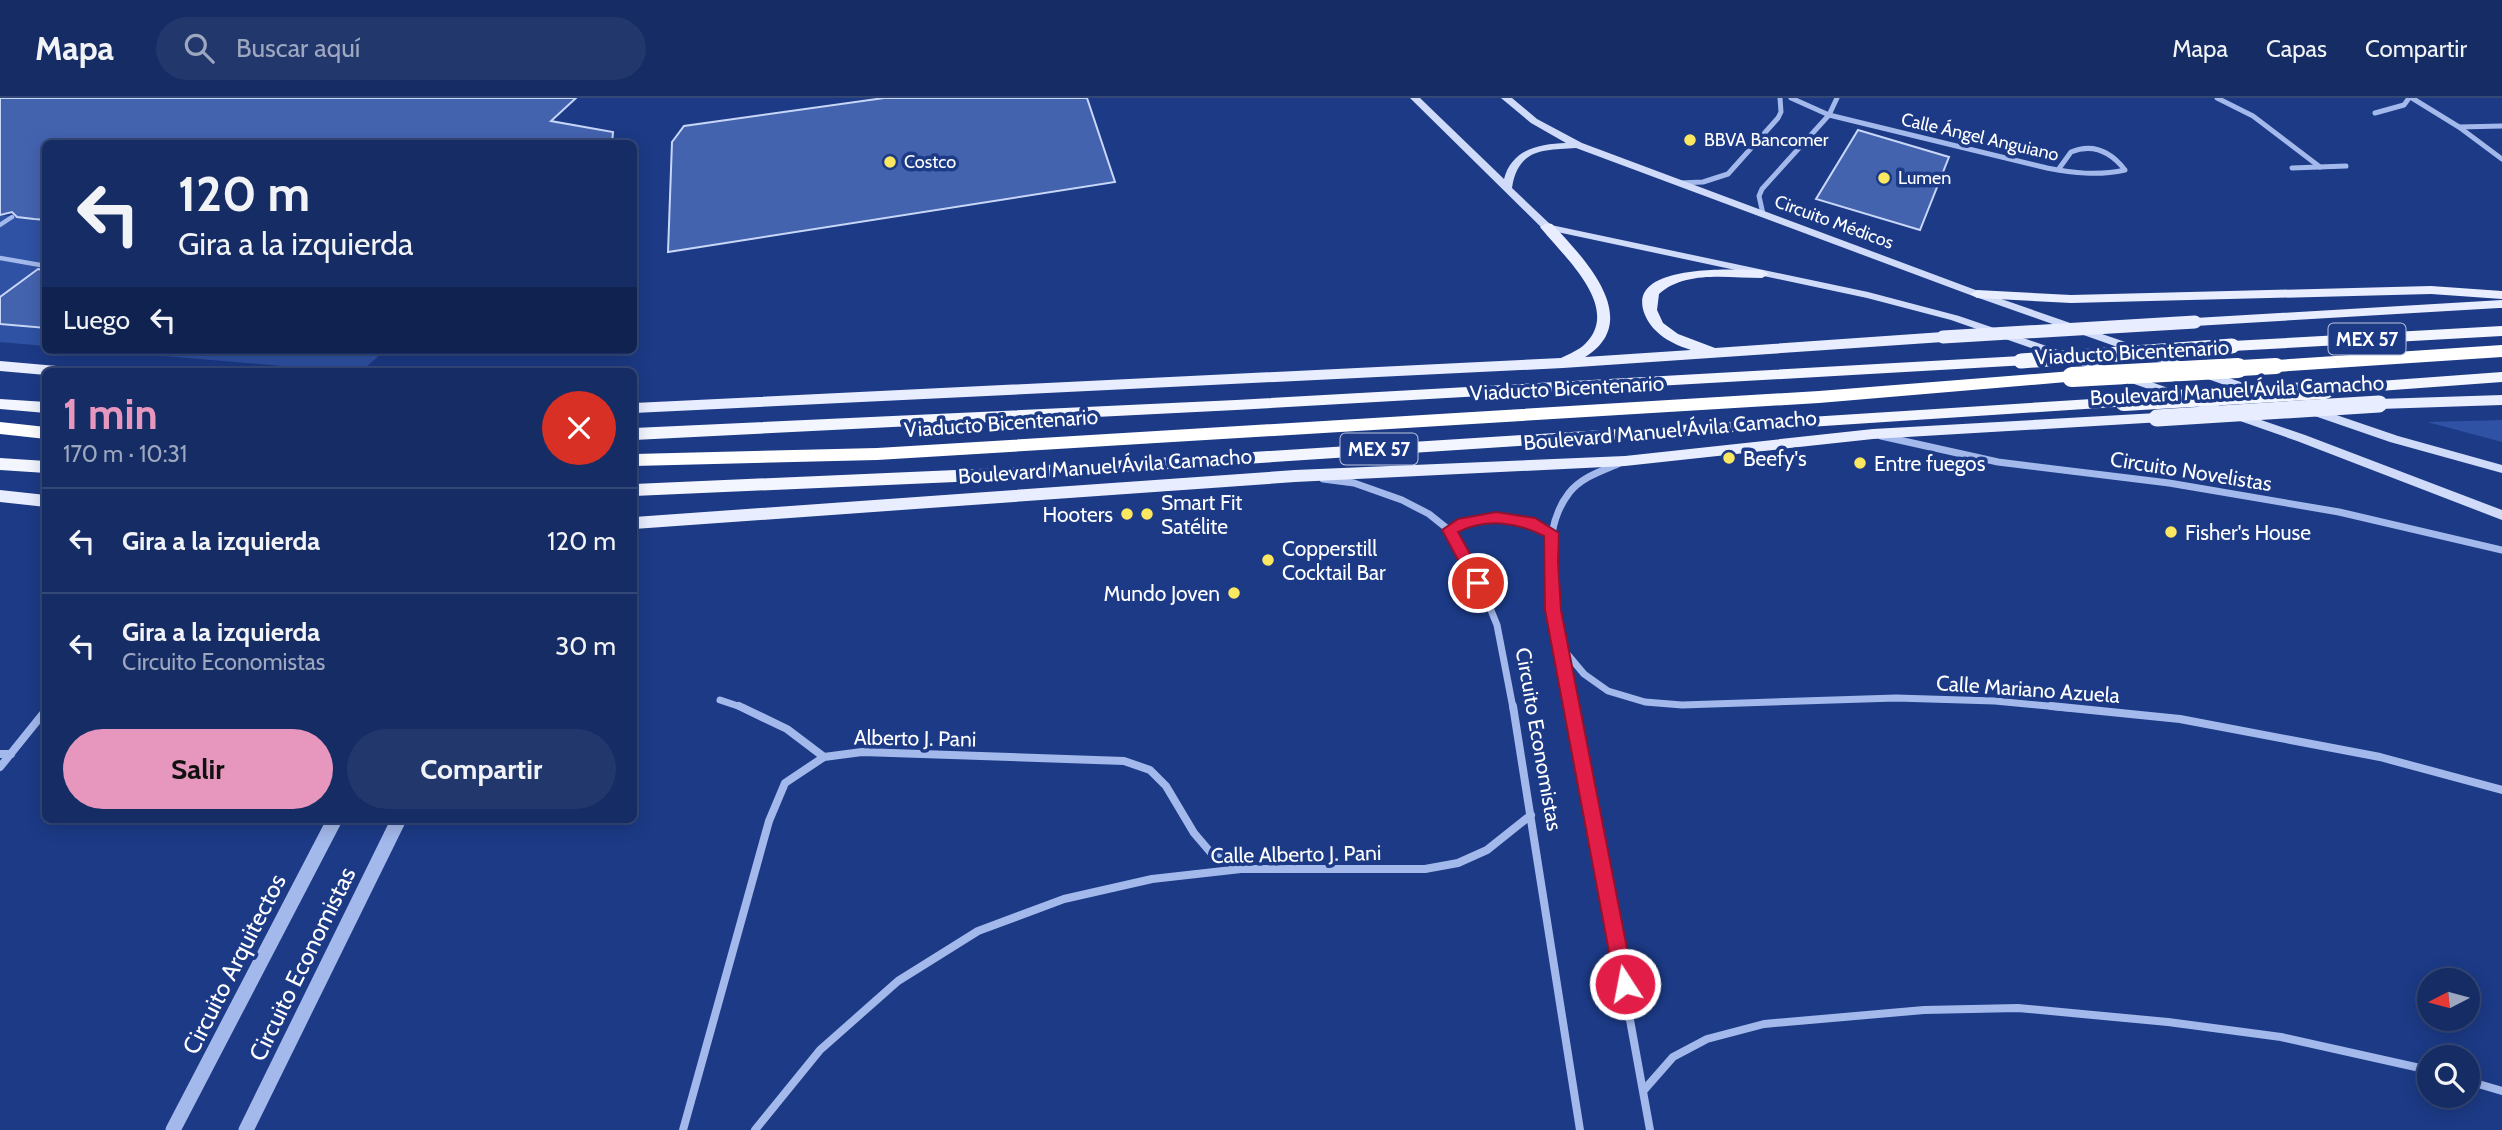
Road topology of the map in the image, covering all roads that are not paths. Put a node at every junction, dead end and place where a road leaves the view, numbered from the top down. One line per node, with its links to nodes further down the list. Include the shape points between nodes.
1 (1415, 98): 19 (main road)
2 (1506, 98): 12 (main road, Circuito Médicos, via 1534,121)
3 (1780, 98): 18 (street, Circuito Médicos, via 1778,118 1728,174 1710,181)
4 (1791, 98): 9 (street)
5 (1838, 98): 9 (street)
6 (2217, 98): 15 (street, via 2253,116)
7 (2411, 98): 8 (street, via 2404,105); 11 (street)
8 (2375, 113)
9 (1829, 115): 17 (street, Calle Ángel Anguiano); 20 (street, via 1762,189)
10 (2502, 126): 11 (street)
11 (2459, 127): 13 (street)
12 (1578, 145): 18 (main road, Circuito Médicos); 19 (main road, via 1538,149 1517,159 1510,166)
13 (2502, 159)
14 (2346, 166): 15 (street)
15 (2320, 167): 16 (street)
16 (2292, 168)
17 (2059, 170): 17 (street, Calle Ángel Anguiano, via 2068,153 2083,146 2103,150 2125,170 2108,175)
18 (1679, 183): 20 (main road, Circuito Médicos)
19 (1507, 190): 23 (main road)
20 (1763, 214): 27 (main road, Circuito Médicos)
21 (12, 217): 22 (street)
22 (0, 225)
23 (1547, 227): 26 (main road); 33 (main road, via 1588,274 1604,307 1597,337 1584,352)
24 (0, 258): 25 (street)
25 (42, 265)
26 (1762, 274): 32 (main road, via 1686,277 1665,282 1652,293 1650,310 1657,325 1671,337 1697,348); 54 (main road, via 1955,318 2301,438)
27 (1977, 294): 28 (main road, via 2071,299 2431,290); 49 (main road, Circuito Médicos, via 2394,439)
28 (2502, 295)
29 (2502, 304): 32 (main road, bridge)
30 (2502, 331): 43 (highway, Boulevard Manuel Ávila Camacho / MEX 57, bridge, via 1250,404)
31 (2502, 351): 45 (highway, Viaducto Bicentenario, bridge, via 877,454)
32 (1732, 353): 33 (main road)
33 (1563, 363): 40 (main road)
34 (0, 366): 35 (main road)
35 (42, 370)
36 (2502, 377): 51 (highway, Boulevard Manuel Ávila Camacho / MEX 57, bridge, via 1001,474)
37 (2502, 400): 44 (main road, Boulevard Manuel Ávila Camacho, bridge)
38 (0, 404): 39 (highway)
39 (42, 408)
40 (637, 408)
41 (0, 428): 42 (highway)
42 (42, 433)
43 (637, 434)
44 (1873, 434): 46 (main road, Boulevard Manuel Ávila Camacho); 58 (street, Circuito Novelistas, via 1997,462 2169,483 2339,512)
45 (637, 460)
46 (1625, 461): 50 (main road, Boulevard Manuel Ávila Camacho); 57 (street, via 1585,479 1568,493)
47 (0, 464): 48 (highway)
48 (42, 467)
49 (2502, 469)
50 (1295, 476): 55 (main road, Boulevard Manuel Ávila Camacho); 56 (street, Circuito Economistas, via 1354,483 1402,499)
51 (637, 490)
52 (0, 496): 53 (main road)
53 (42, 501)
54 (2502, 515)
55 (637, 523)
56 (1449, 530): 57 (street, via 1496,517 1530,522); 67 (street, Circuito Economistas, via 1497,625)
57 (1552, 533): 59 (street, via 1553,610)
58 (2502, 550)
59 (1563, 649): 66 (street, Calle Mariano Azuela, via 1584,674 1608,691 1645,702 1682,705 1909,698 1995,701 2180,719 2380,757); 73 (street)
60 (720, 700): 64 (street, via 795,732)
61 (42, 715): 63 (street)
62 (0, 754): 63 (street)
63 (11, 754): 65 (street)
64 (824, 757): 70 (street, Alberto J. Pani, via 862,752 1124,761 1150,770 1166,786 1194,834 1212,853); 77 (street, Alberto J. Pani, via 785,783 769,821)
65 (0, 767)
66 (2502, 790)
67 (1531, 815): 70 (street, Calle Alberto J. Pani, via 1487,850 1458,863 1425,869); 79 (street, Circuito Economistas)
68 (333, 823): 75 (street, Circuito Arquitectos)
69 (397, 823): 76 (street, Circuito Economistas)
70 (1241, 869): 78 (street, Calle Alberto J. Pani, via 1108,888 978,931 898,981 849,1024 820,1050)
71 (2417, 1067): 73 (street, via 2281,1037 2168,1022 2018,1009 1924,1010 1764,1024 1707,1039 1672,1057)
72 (2480, 1085): 74 (street)
73 (1644, 1090): 80 (street)
74 (2502, 1091)
75 (173, 1130)
76 (246, 1130)
77 (683, 1130)
78 (755, 1130)
79 (1580, 1130)
80 (1650, 1130)

